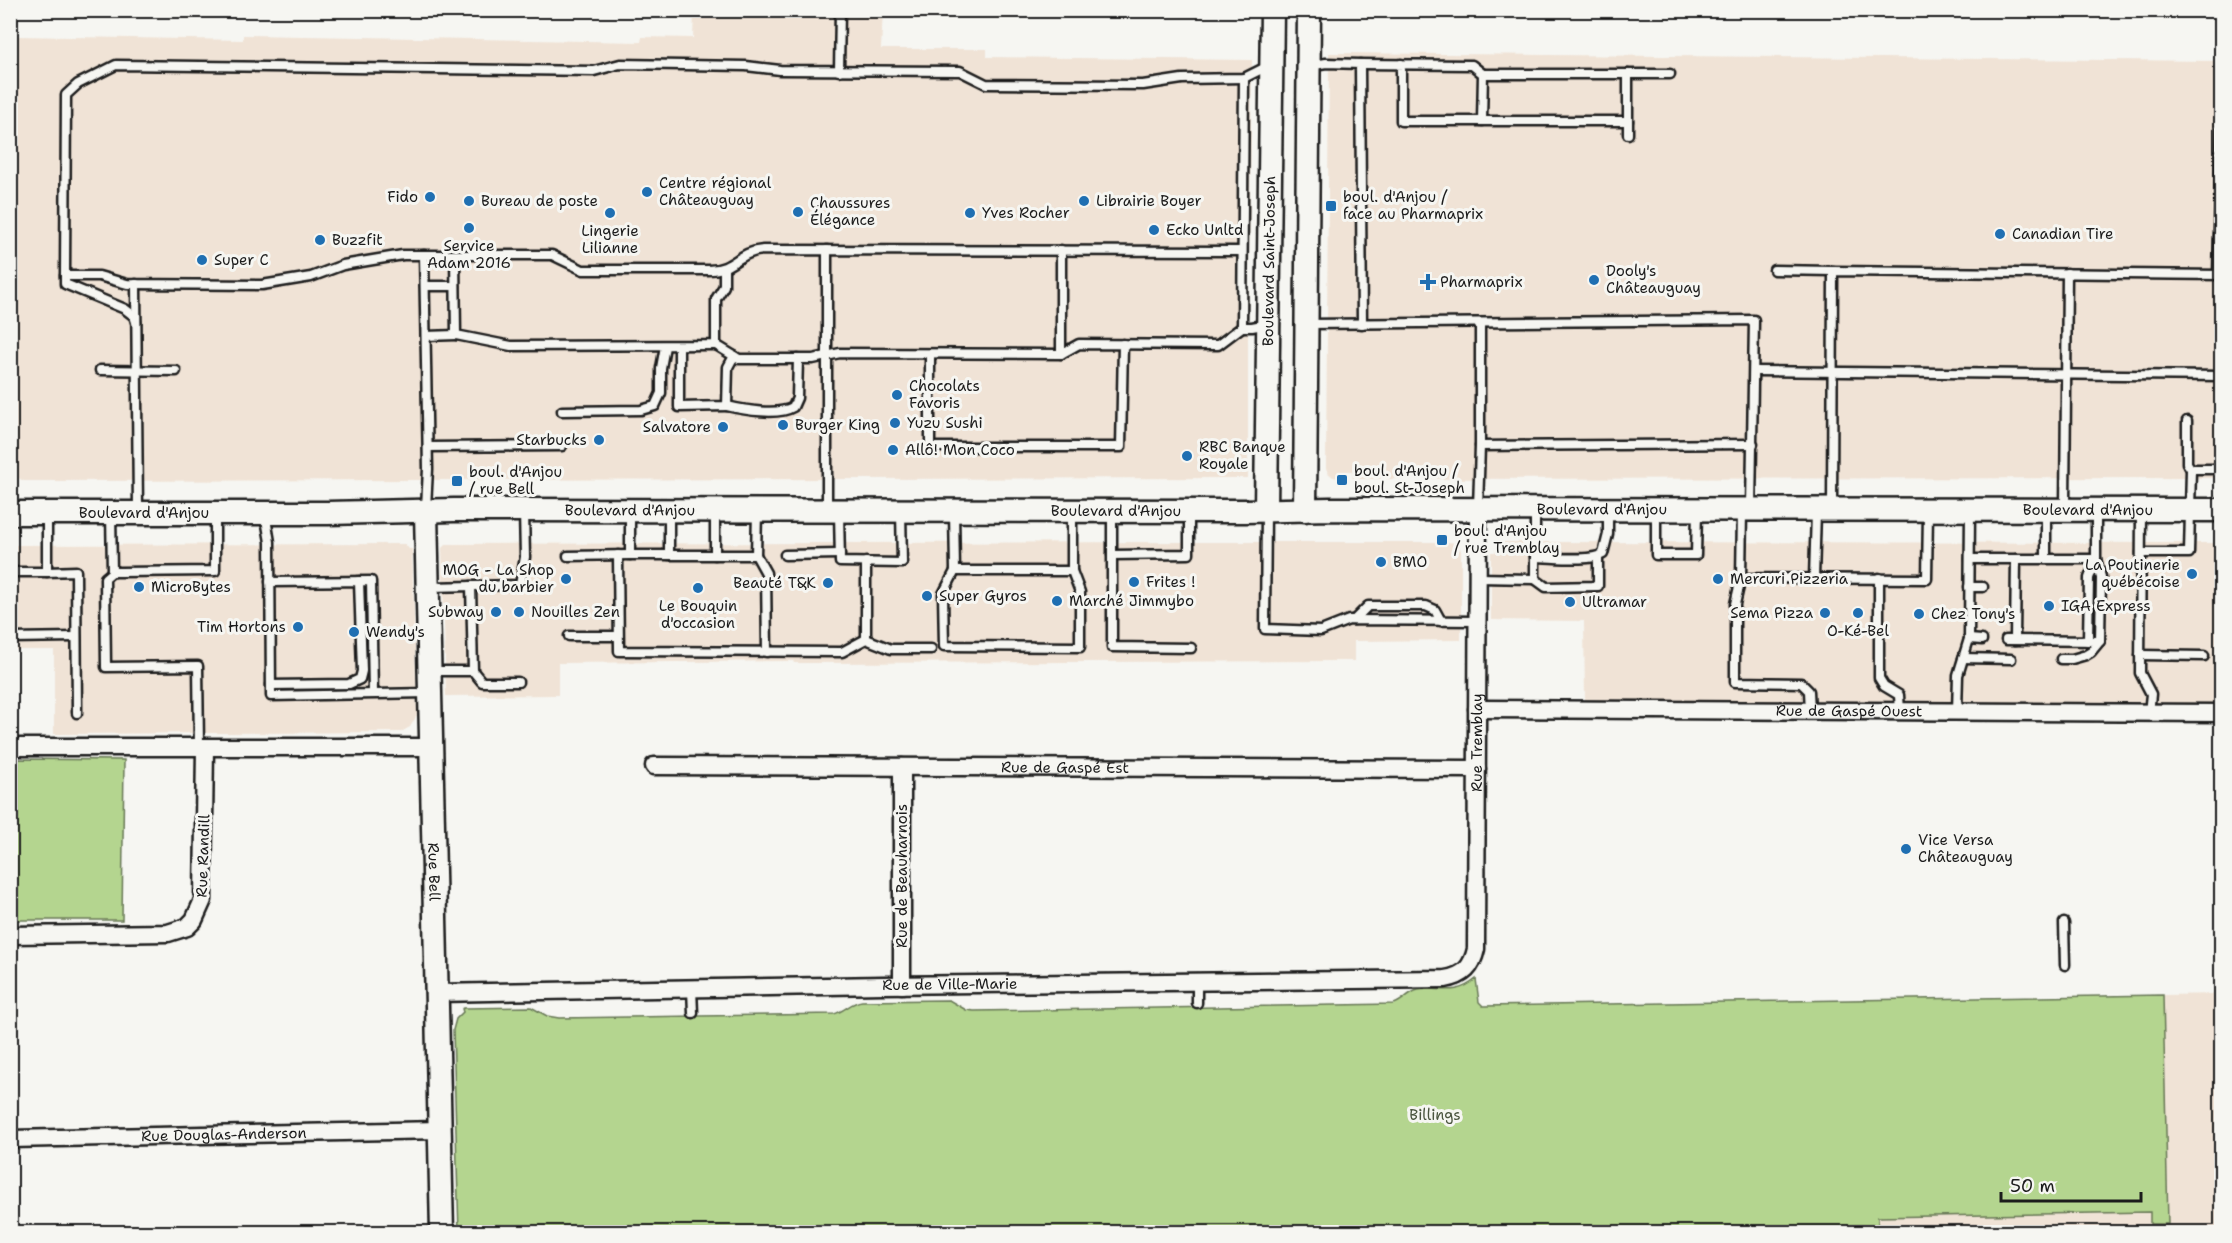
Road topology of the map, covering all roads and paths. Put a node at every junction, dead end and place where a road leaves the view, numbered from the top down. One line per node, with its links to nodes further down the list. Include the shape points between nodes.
1 (840, 10): 8 (lane)
2 (1272, 10): 6 (street, Boulevard Saint-Joseph)
3 (1309, 10): 7 (street)
4 (1360, 64): 5 (lane); 7 (lane); 35 (lane)
5 (1401, 64): 9 (lane, via 1472,65); 14 (lane, via 1401,121)
6 (1271, 65): 7 (street); 12 (lane); 32 (street, Boulevard Saint-Joseph)
7 (1309, 66): 34 (street)
8 (839, 71): 12 (lane, via 960,71 986,84 1143,85 1182,79); 27 (lane, via 620,64 594,71 116,65 78,84 66,95)
9 (1483, 74): 10 (lane); 14 (lane)
10 (1628, 74): 11 (lane); 15 (lane)
11 (1670, 74)
12 (1244, 78): 19 (lane)
13 (2222, 101): 26 (lane)
14 (1482, 121): 15 (lane)
15 (1628, 121): 16 (lane)
16 (1628, 134)
17 (827, 250): 18 (lane); 22 (lane, via 753,251); 46 (lane)
18 (1061, 250): 19 (lane); 44 (lane)
19 (1242, 251): 36 (lane)
20 (424, 255): 21 (lane); 28 (lane, via 343,265 311,277 262,285); 29 (lane)
21 (455, 255): 22 (lane, via 552,255 583,270); 30 (lane)
22 (724, 269): 40 (lane, via 724,286 716,299)
23 (1774, 270): 24 (lane)
24 (1833, 271): 25 (lane); 52 (lane)
25 (2067, 273): 26 (lane); 53 (lane)
26 (2220, 275)
27 (65, 280): 28 (lane, via 99,276); 31 (lane, via 125,309)
28 (136, 284): 31 (lane)
29 (425, 286): 30 (lane); 38 (lane)
30 (455, 286): 37 (lane)
31 (136, 322): 49 (lane)
32 (1269, 323): 34 (street); 36 (lane); 64 (street, Boulevard Saint-Joseph)
33 (1480, 323): 35 (lane); 51 (lane, via 1754,320); 60 (lane)
34 (1306, 324): 35 (lane); 65 (street)
35 (1362, 324)
36 (1242, 327): 39 (lane, via 1218,345)
37 (456, 335): 38 (lane); 41 (lane, via 511,346)
38 (426, 336): 61 (lane)
39 (1123, 344): 43 (lane, via 1121,447 930,447); 44 (lane, via 1079,344)
40 (716, 345): 42 (lane); 45 (lane)
41 (665, 346): 42 (lane); 56 (lane, via 661,393 656,406 641,410)
42 (679, 346): 55 (lane, via 679,407)
43 (930, 354): 44 (lane); 46 (lane)
44 (1061, 354)
45 (734, 356): 47 (lane); 55 (lane, via 728,367)
46 (826, 356): 47 (lane); 79 (lane)
47 (798, 359): 55 (lane, via 797,398 793,407 783,411 747,411)
48 (99, 370): 49 (lane)
49 (136, 371): 50 (lane); 95 (lane)
50 (176, 371)
51 (1754, 371): 52 (lane); 58 (lane)
52 (1832, 372): 53 (lane); 72 (lane)
53 (2066, 374): 54 (lane); 85 (lane)
54 (2222, 376)
55 (727, 406)
56 (562, 411)
57 (2187, 421): 62 (lane, via 2187,463)
58 (1753, 444): 60 (lane); 71 (lane)
59 (562, 446): 61 (lane)
60 (1480, 446): 66 (lane)
61 (428, 447): 89 (lane)
62 (2191, 469): 63 (lane); 75 (lane)
63 (2222, 469)
64 (1266, 510): 65 (street, Boulevard d'Anjou); 84 (street, Boulevard d'Anjou); 131 (lane, via 1265,629 1322,631)
65 (1305, 510): 66 (street, Boulevard d'Anjou)
66 (1478, 510): 67 (street, Boulevard d'Anjou); 120 (street, Rue Tremblay)
67 (1535, 510): 68 (street, Boulevard d'Anjou); 108 (lane)
68 (1608, 510): 69 (street, Boulevard d'Anjou); 109 (lane, via 1607,540 1604,554)
69 (1656, 510): 70 (street, Boulevard d'Anjou); 70 (lane, via 1656,555 1696,555)
70 (1696, 510): 71 (street, Boulevard d'Anjou)
71 (1747, 510): 72 (street, Boulevard d'Anjou); 121 (lane)
72 (1824, 510): 73 (street, Boulevard d'Anjou); 122 (lane)
73 (1928, 510): 74 (street, Boulevard d'Anjou); 124 (lane, via 1927,579)
74 (1970, 510): 85 (street, Boulevard d'Anjou); 110 (lane)
75 (2190, 510): 76 (street, Boulevard d'Anjou); 87 (street, Boulevard d'Anjou); 98 (lane, via 2189,553)
76 (2222, 510)
77 (524, 511): 89 (street, Boulevard d'Anjou); 90 (street, Boulevard d'Anjou); 127 (lane, via 525,557 519,585)
78 (757, 511): 79 (street, Boulevard d'Anjou); 92 (street, Boulevard d'Anjou); 105 (lane)
79 (833, 511): 80 (street, Boulevard d'Anjou); 99 (lane)
80 (901, 511): 81 (street, Boulevard d'Anjou); 114 (lane, via 902,562)
81 (954, 511): 82 (street, Boulevard d'Anjou); 115 (lane)
82 (1072, 511): 83 (street, Boulevard d'Anjou); 116 (lane)
83 (1112, 511): 84 (street, Boulevard d'Anjou); 107 (lane)
84 (1189, 511): 107 (lane, via 1189,554)
85 (2056, 511): 86 (street, Boulevard d'Anjou); 112 (lane)
86 (2097, 511): 87 (street, Boulevard d'Anjou); 113 (lane)
87 (2141, 511): 98 (lane)
88 (111, 512): 94 (street, Boulevard d'Anjou); 95 (street, Boulevard d'Anjou); 119 (lane)
89 (426, 512): 97 (street, Boulevard d'Anjou); 128 (street, Rue Bell)
90 (630, 512): 91 (street, Boulevard d'Anjou); 102 (lane)
91 (669, 512): 92 (street, Boulevard d'Anjou); 103 (lane)
92 (715, 512): 104 (lane)
93 (10, 513): 94 (street, Boulevard d'Anjou)
94 (47, 513): 118 (lane)
95 (138, 513): 96 (street, Boulevard d'Anjou)
96 (215, 513): 97 (street, Boulevard d'Anjou); 119 (lane, via 215,571)
97 (265, 513): 126 (lane)
98 (2141, 553): 146 (lane)
99 (840, 554): 106 (lane); 114 (lane, via 840,562)
100 (568, 555): 101 (lane)
101 (618, 555): 102 (lane); 135 (lane)
102 (630, 555): 103 (lane)
103 (669, 555): 104 (lane)
104 (715, 555): 105 (lane)
105 (756, 555): 145 (lane, via 766,573)
106 (785, 555)
107 (1112, 555): 143 (lane, via 1112,647)
108 (1535, 557): 109 (lane); 123 (lane)
109 (1598, 557): 123 (lane, via 1598,586 1546,587)
110 (1970, 559): 111 (lane); 129 (lane)
111 (2016, 559): 112 (lane); 141 (lane, via 2010,640)
112 (2046, 559): 113 (lane)
113 (2096, 560): 141 (lane, via 2089,578); 142 (lane, via 2101,578)
114 (866, 562): 138 (lane)
115 (955, 571): 116 (lane); 116 (lane, via 943,594 944,646 1080,647 1080,592)
116 (1072, 571)
117 (10, 572): 118 (lane)
118 (47, 572): 136 (lane, via 76,571)
119 (112, 572): 164 (lane, via 105,578 106,667 198,666)
120 (1478, 578): 123 (lane); 133 (street, Rue Tremblay)
121 (1742, 578): 122 (lane); 157 (lane, via 1735,604 1735,681 1801,683 1809,691)
122 (1814, 578): 124 (lane)
123 (1536, 579)
124 (1879, 579): 158 (lane, via 1879,678 1899,695)
125 (359, 581): 126 (lane); 154 (lane, via 360,678 354,684); 155 (lane, via 371,581)
126 (270, 582): 154 (lane)
127 (471, 586): 128 (lane); 151 (lane)
128 (426, 587): 152 (street, Rue Bell)
129 (1969, 587): 130 (lane); 139 (lane)
130 (1983, 587)
131 (1354, 620): 132 (lane); 132 (lane, via 1368,606 1426,606 1435,610)
132 (1441, 621): 133 (lane)
133 (1478, 621): 156 (street, Rue Tremblay)
134 (569, 636): 135 (lane)
135 (618, 636): 145 (lane, via 619,651)
136 (76, 637): 137 (lane); 160 (lane)
137 (10, 638)
138 (866, 639): 144 (lane, via 891,649); 145 (lane, via 842,652)
139 (1969, 639): 140 (lane); 148 (lane)
140 (1982, 640)
141 (2088, 641): 142 (lane)
142 (2100, 641): 150 (lane, via 2086,655)
143 (1191, 648)
144 (931, 649)
145 (767, 652)
146 (2140, 656): 147 (lane); 161 (lane, via 2139,673 2151,694)
147 (2204, 656)
148 (1963, 658): 149 (lane); 159 (lane, via 1958,675)
149 (2011, 659)
150 (2061, 659)
151 (473, 671): 152 (lane); 153 (lane, via 482,682)
152 (429, 682): 155 (lane); 165 (street, Rue Bell)
153 (519, 682)
154 (271, 685): 155 (lane, via 271,696)
155 (373, 693)
156 (1477, 709): 157 (street, Rue de Gaspé Ouest); 168 (street, Rue Tremblay)
157 (1810, 711): 158 (street, Rue de Gaspé Ouest)
158 (1900, 712): 159 (street, Rue de Gaspé Ouest)
159 (1957, 712): 161 (street, Rue de Gaspé Ouest)
160 (77, 713)
161 (2149, 713): 162 (street, Rue de Gaspé Ouest)
162 (2222, 713)
163 (10, 747): 164 (street)
164 (202, 747): 165 (street); 170 (street, Rue Randill, via 204,888 200,910 187,927 168,933)
165 (431, 747): 176 (street, Rue Bell)
166 (654, 766): 167 (street, Rue de Gaspé Est)
167 (902, 767): 168 (street, Rue de Gaspé Est); 174 (street, Rue de Beauharnois)
168 (1477, 769): 172 (street, Rue Tremblay, via 1476,949)
169 (2064, 923): 171 (lane)
170 (10, 935)
171 (2065, 965)
172 (1464, 972): 173 (street, Rue de Ville-Marie, via 1453,978)
173 (1197, 981): 174 (street, Rue de Ville-Marie); 177 (lane)
174 (902, 985): 175 (street, Rue de Ville-Marie)
175 (692, 989): 176 (street, Rue de Ville-Marie); 178 (lane)
176 (436, 993): 179 (street, Rue Bell)
177 (1197, 1003)
178 (693, 1013)
179 (440, 1130): 180 (street, Rue Douglas-Anderson); 181 (street, Rue Bell)
180 (10, 1139)
181 (442, 1233)

